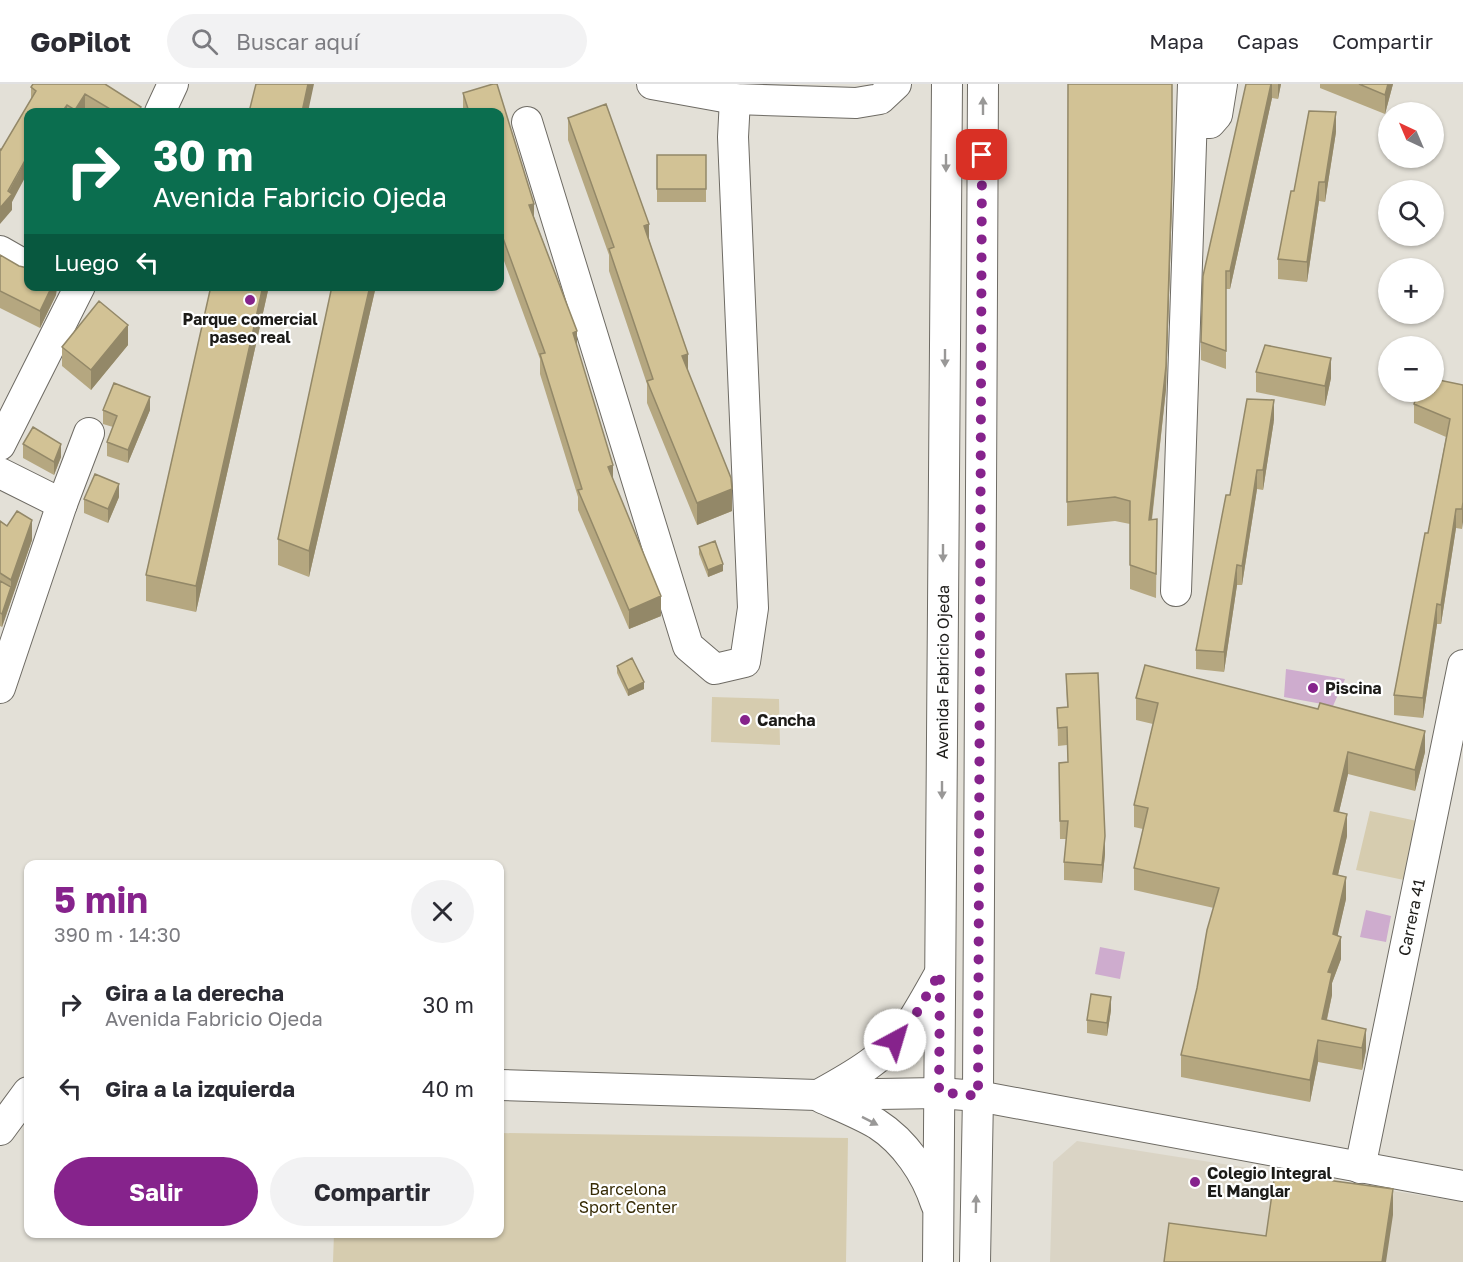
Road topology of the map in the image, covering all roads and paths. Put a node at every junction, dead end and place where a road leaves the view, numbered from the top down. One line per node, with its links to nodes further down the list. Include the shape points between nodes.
1 (173, 84): 9 (street)
2 (652, 84): 8 (street)
3 (896, 84): 8 (street, via 880,99 856,104)
4 (947, 84): 22 (street, Avenida Fabricio Ojeda, one-way to 22)
5 (983, 84): 28 (street, one-way to 5)
6 (1193, 84): 10 (street)
7 (1222, 84): 10 (street, via 1217,115 1210,123)
8 (735, 99): 11 (street, via 733,137 753,608 745,662 715,669 687,646)
9 (162, 108)
10 (1192, 116): 19 (street)
11 (527, 122)
12 (0, 251): 13 (street)
13 (24, 265)
14 (73, 291): 16 (street)
15 (88, 433): 18 (street)
16 (0, 445)
17 (0, 473): 18 (street)
18 (62, 504): 21 (street)
19 (1176, 591)
20 (1463, 665): 31 (street, Carrera 41)
21 (0, 688)
22 (940, 972): 26 (street, Avenida Fabricio Ojeda); 27 (street, via 908,1028 883,1053)
23 (504, 1085): 27 (street)
24 (0, 1090): 25 (street)
25 (24, 1092)
26 (939, 1092): 27 (street); 28 (street); 33 (street, Avenida Fabricio Ojeda)
27 (817, 1095): 33 (street, one-way to 33, via 876,1124 902,1144 930,1185)
28 (978, 1096): 31 (street); 35 (street, one-way to 28)
29 (24, 1097): 30 (street)
30 (0, 1130)
31 (1360, 1168): 32 (street)
32 (1463, 1186)
33 (939, 1212): 34 (street, Avenida Fabricio Ojeda)
34 (938, 1262)
35 (975, 1262)

